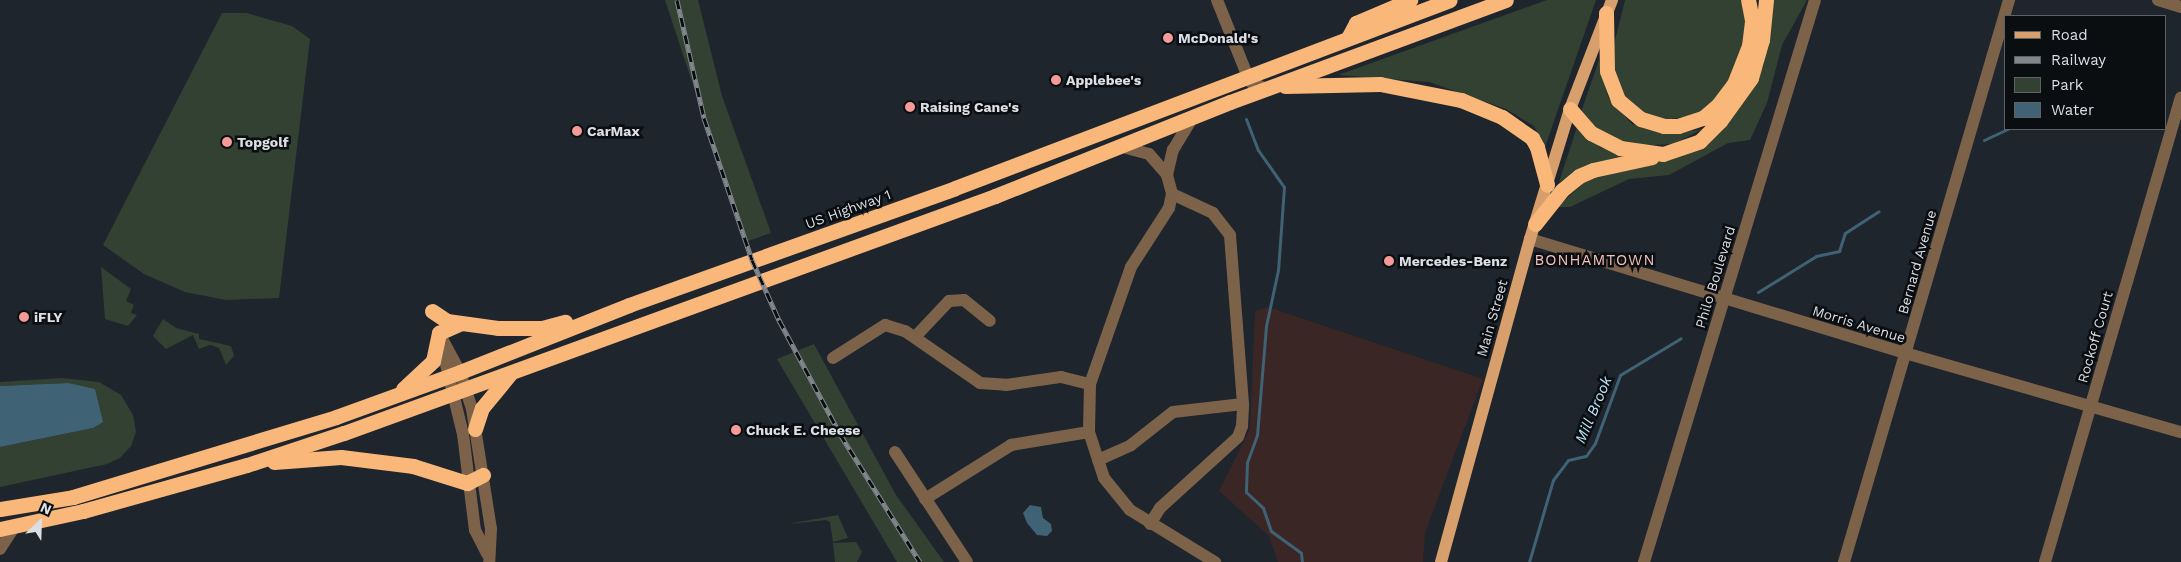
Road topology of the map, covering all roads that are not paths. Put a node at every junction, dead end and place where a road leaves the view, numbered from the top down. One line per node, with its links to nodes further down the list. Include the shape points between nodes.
1 (1217, 0): 15 (street)
2 (1410, 0): 14 (highway, via 1356,23)
3 (1450, 0): 14 (highway, US Highway 1)
4 (1506, 0): 16 (highway)
5 (1748, 0): 10 (highway, via 1752,20 1749,46 1734,84 1703,118 1678,126 1664,126 1641,119 1618,100 1607,71)
6 (1766, 0): 22 (highway, via 1762,40 1750,78 1720,121 1700,141)
7 (1815, 0): 28 (street, Philo Boulevard)
8 (2009, 0): 12 (street, Bernard Avenue)
9 (2158, 0): 11 (street)
10 (1609, 7): 18 (main road, Main Street)
11 (2181, 7)
12 (2005, 15)
13 (2004, 17): 35 (street, Bernard Avenue)
14 (1348, 38): 15 (highway, US Highway 1)
15 (1248, 77): 16 (street, via 1252,83); 29 (highway, US Highway 1, via 964,185)
16 (1270, 88): 19 (highway); 24 (highway, via 1380,84 1461,100 1502,117 1532,138)
17 (2181, 97): 20 (street, Rockoff Court)
18 (1570, 109): 22 (highway, via 1591,132 1611,145); 24 (main road, Main Street)
19 (1192, 118): 21 (highway); 23 (street, via 1174,150)
20 (2178, 122): 43 (street, Rockoff Court)
21 (1119, 146): 23 (street, via 1149,154); 37 (highway, via 995,196)
22 (1663, 154): 26 (highway, via 1585,173 1562,190)
23 (1167, 175): 25 (street)
24 (1547, 185): 26 (main road, Main Street)
25 (1172, 194): 39 (street, via 1159,228 1138,252 1131,267); 42 (street, via 1213,213 1230,235)
26 (1535, 224): 27 (main road, Main Street)
27 (1530, 239): 28 (street, Morris Avenue); 60 (main road, Main Street)
28 (1724, 299): 35 (street, Morris Avenue); 61 (street, Philo Boulevard)
29 (629, 305): 32 (highway, via 542,328 498,328); 38 (highway, US Highway 1)
30 (432, 311): 32 (highway, via 447,321)
31 (990, 321): 34 (street, via 964,300 949,301)
32 (464, 322): 33 (highway)
33 (438, 333): 38 (street); 41 (highway, via 433,361)
34 (915, 337): 36 (street, via 885,325); 39 (street, via 965,376 980,383 1006,385 1061,377)
35 (1905, 353): 43 (street, Morris Avenue); 62 (street, Bernard Avenue)
36 (833, 358)
37 (517, 367): 40 (highway); 44 (highway, via 497,386 482,408)
38 (454, 374): 40 (street); 41 (highway, US Highway 1)
39 (1090, 384): 45 (street)
40 (460, 391): 44 (street); 49 (highway); 51 (street)
41 (396, 395): 53 (highway, US Highway 1, via 171,469 73,496)
42 (1243, 404): 48 (street, via 1173,412 1130,445); 54 (street, via 1238,437 1160,508)
43 (2091, 404): 46 (street, Morris Avenue); 63 (street, Rockoff Court)
44 (475, 429): 50 (street)
45 (1088, 432): 48 (street); 52 (street, via 1011,445)
46 (2181, 432)
47 (896, 452): 52 (street)
48 (1098, 460): 54 (street, via 1112,490 1130,510)
49 (247, 465): 51 (highway, via 341,457 413,466); 55 (highway, via 83,512)
50 (483, 475): 51 (highway); 57 (street, via 491,529)
51 (467, 483): 57 (street, via 475,530)
52 (925, 499): 58 (street)
53 (0, 509)
54 (1150, 524): 59 (street)
55 (7, 527): 56 (street)
56 (0, 549)
57 (488, 558)
58 (966, 562)
59 (1215, 562)
60 (1441, 562)
61 (1644, 562)
62 (1844, 562)
63 (2045, 562)

